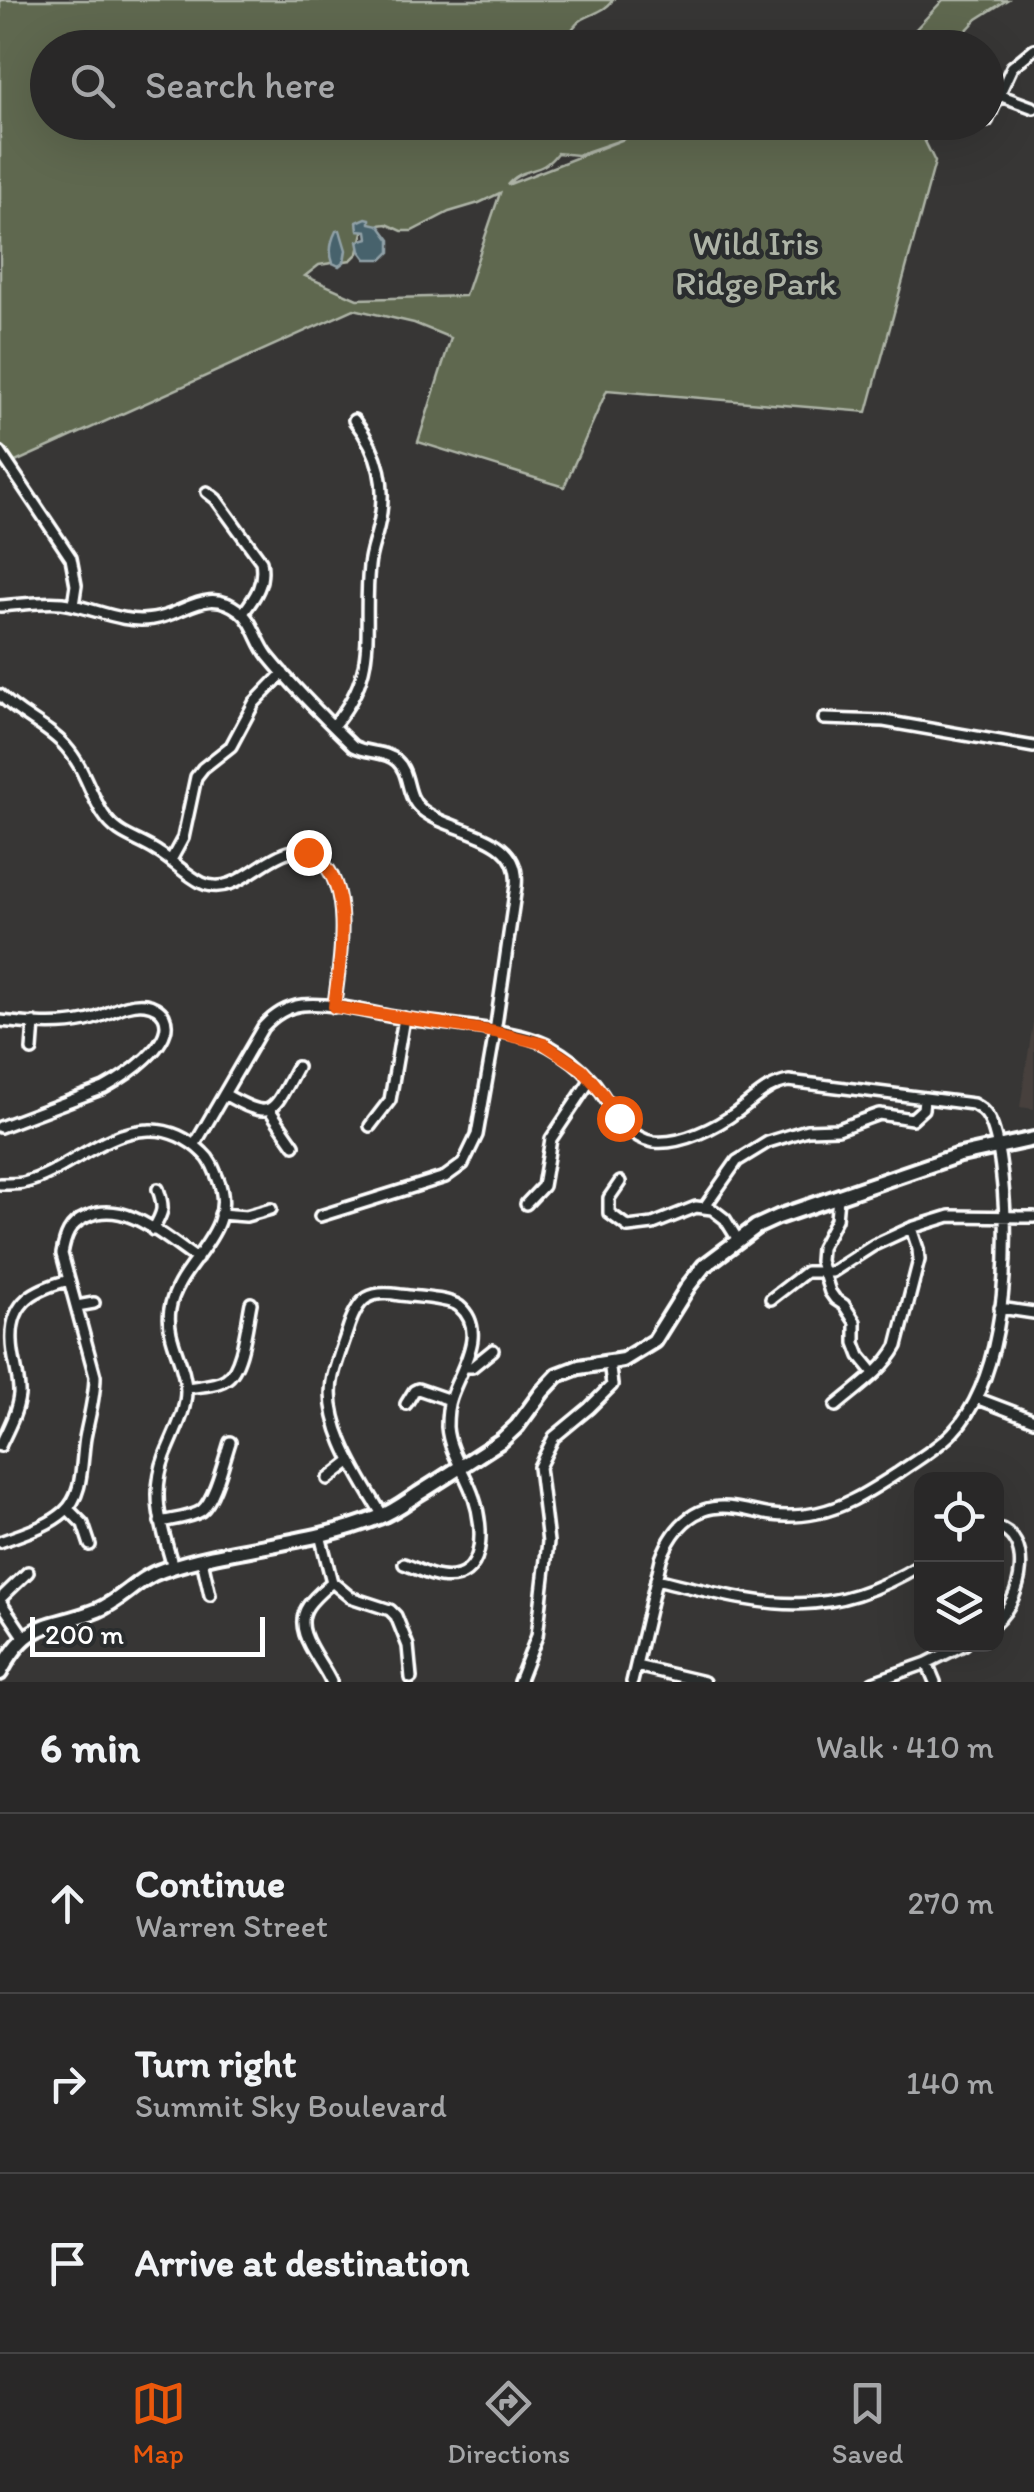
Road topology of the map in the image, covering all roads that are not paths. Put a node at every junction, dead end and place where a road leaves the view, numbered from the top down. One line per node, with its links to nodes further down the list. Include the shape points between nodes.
1 (1034, 49): 2 (street, via 1014,63)
2 (1004, 83)
3 (1004, 97): 4 (street)
4 (1034, 108)
5 (354, 420): 14 (street, via 378,466 382,508 368,566 363,674)
6 (0, 452): 8 (street, via 71,558)
7 (206, 492): 10 (street, via 261,562 260,588)
8 (73, 605): 9 (street); 10 (street, via 142,620 202,601)
9 (0, 606)
10 (243, 613): 11 (street)
11 (283, 673): 14 (street); 16 (street, via 254,703 231,746 196,778)
12 (0, 695): 16 (street, via 64,744 111,825)
13 (824, 719): 15 (street, via 884,721)
14 (333, 726): 21 (street, via 356,748 396,760 420,809 502,848 514,863)
15 (1034, 747)
16 (172, 860): 17 (street, via 198,881 220,887 283,854 302,851 318,858 334,882 342,918)
17 (334, 1007): 18 (street); 25 (street, via 279,1012)
18 (404, 1018): 21 (street); 28 (street, via 390,1100)
19 (0, 1021): 20 (street)
20 (34, 1023): 22 (street); 29 (street, via 84,1022 139,1003 158,1009 166,1034 120,1080)
21 (495, 1032): 24 (street, via 544,1044); 42 (street, via 477,1134 457,1171)
22 (32, 1050)
23 (296, 1067): 27 (street)
24 (591, 1080): 26 (street, via 629,1131 666,1142 724,1120 762,1091 790,1081); 38 (street, via 551,1139 543,1186)
25 (224, 1094): 27 (street, via 252,1109); 31 (street)
26 (924, 1099): 33 (street, via 981,1108); 39 (street, via 912,1119 879,1114 768,1142 737,1161)
27 (268, 1109): 32 (street)
28 (370, 1126)
29 (0, 1127)
30 (1034, 1140): 33 (street)
31 (195, 1144): 35 (street, via 166,1132 133,1132 21,1184); 41 (street, via 210,1158 222,1188)
32 (294, 1145)
33 (996, 1147): 37 (street); 43 (street)
34 (620, 1182): 39 (street, via 609,1198 609,1213 628,1228)
35 (0, 1184)
36 (158, 1189): 46 (street, via 163,1212)
37 (838, 1197): 47 (street, via 778,1217); 49 (street, via 821,1248)
38 (526, 1204)
39 (704, 1208): 47 (street, via 724,1218)
40 (271, 1210): 41 (street)
41 (220, 1214): 48 (street)
42 (320, 1216)
43 (1005, 1216): 44 (street); 45 (street, via 950,1216); 55 (street)
44 (1034, 1217)
45 (911, 1228): 49 (street); 60 (street, via 919,1260 904,1319 892,1356)
46 (153, 1230): 48 (street); 50 (street, via 104,1210 76,1222 62,1254)
47 (738, 1240): 58 (street, via 689,1284 654,1341)
48 (197, 1259): 61 (street, via 178,1286 168,1324)
49 (824, 1272): 51 (street, via 806,1272); 60 (street, via 830,1292 855,1322 855,1343)
50 (70, 1280): 54 (street); 68 (street, via 30,1294 16,1318 11,1338 19,1391)
51 (771, 1299)
52 (94, 1303): 54 (street)
53 (251, 1303): 61 (street, via 232,1374)
54 (77, 1306): 72 (street, via 95,1376 80,1480)
55 (1000, 1308): 56 (street); 62 (street)
56 (1034, 1313)
57 (493, 1350): 59 (street)
58 (609, 1361): 70 (street, via 558,1375 517,1426); 96 (street, via 612,1385 554,1437 539,1467 548,1542 537,1636)
59 (464, 1367): 63 (street); 69 (street, via 473,1328 459,1306 387,1293 361,1301 332,1379 337,1426)
60 (874, 1373): 65 (street)
61 (186, 1388): 74 (street, via 158,1481)
62 (976, 1398): 66 (street); 84 (street, via 940,1444 842,1506 798,1516 722,1507 695,1514 669,1540)
63 (450, 1400): 64 (street, via 418,1389); 70 (street, via 448,1427)
64 (406, 1404)
65 (836, 1406)
66 (1034, 1420)
67 (230, 1442): 74 (street, via 205,1507)
68 (0, 1446)
69 (350, 1462): 71 (street); 73 (street)
70 (460, 1467): 73 (street); 80 (street, via 476,1505 476,1561 447,1578)
71 (328, 1480)
72 (68, 1509): 77 (street); 78 (street, via 83,1524)
73 (383, 1516): 76 (street)
74 (160, 1522): 81 (street)
75 (1004, 1529): 88 (street, via 1023,1544 1026,1563 1018,1597)
76 (320, 1535): 79 (street); 85 (street)
77 (0, 1542)
78 (90, 1546)
79 (202, 1560): 81 (street); 86 (street)
80 (404, 1564)
81 (173, 1568): 89 (street, via 143,1579 101,1609)
82 (914, 1568): 84 (street, via 856,1595 799,1605)
83 (28, 1572): 87 (street)
84 (656, 1579): 92 (street)
85 (332, 1582): 94 (street, via 396,1616); 95 (street, via 306,1608 302,1625)
86 (210, 1594)
87 (0, 1600): 89 (street)
88 (1004, 1613)
89 (24, 1638): 93 (street)
90 (949, 1652): 91 (street)
91 (926, 1663): 99 (street); 100 (street)
92 (636, 1666): 97 (street); 98 (street)
93 (0, 1673)
94 (411, 1678)
95 (330, 1682)
96 (519, 1682)
97 (632, 1682)
98 (704, 1682)
99 (873, 1682)
100 (935, 1682)

